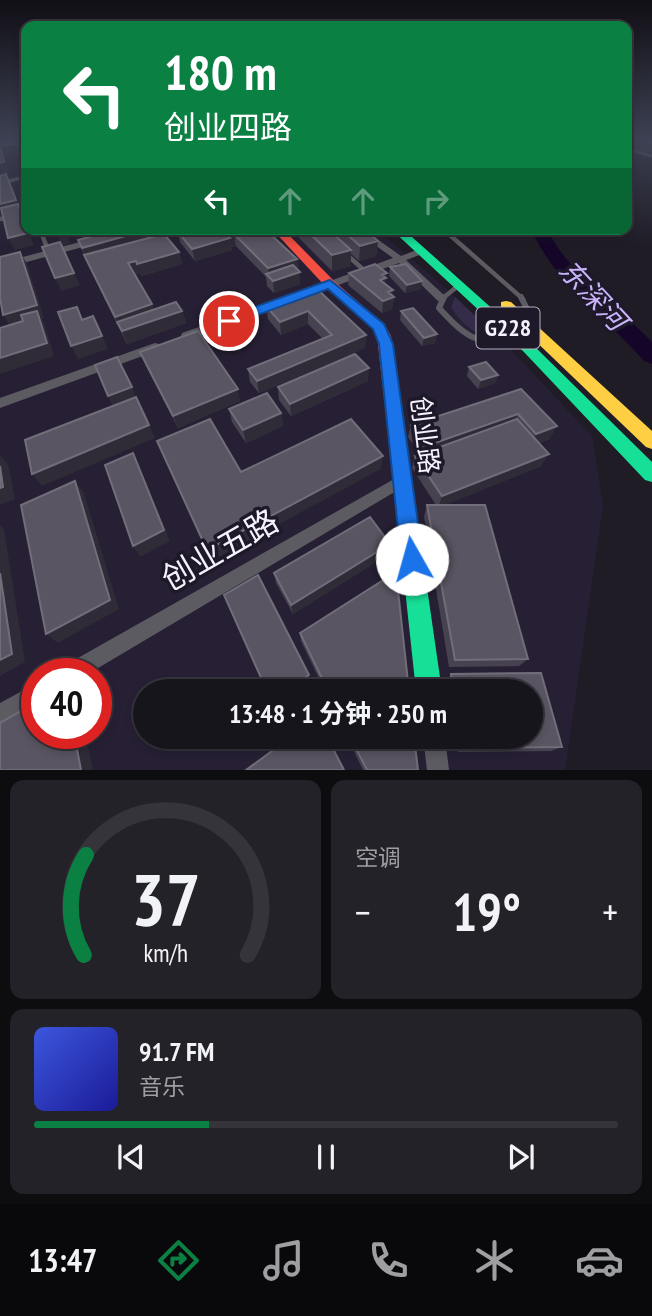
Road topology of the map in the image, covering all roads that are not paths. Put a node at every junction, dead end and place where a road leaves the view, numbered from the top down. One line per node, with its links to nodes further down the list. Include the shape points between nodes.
1 (21, 178): 2 (lane)
2 (0, 183)
3 (21, 214): 4 (lane)
4 (0, 219)
5 (42, 235): 14 (lane)
6 (282, 235): 18 (main road, 创业路)
7 (366, 235): 15 (street)
8 (403, 235): 13 (main road, G228)
9 (421, 235): 21 (main road, G228)
10 (450, 235): 21 (lane, via 523,299 527,309)
11 (103, 240): 14 (street)
12 (337, 246): 17 (lane)
13 (422, 251): 15 (street); 19 (main road, G228)
14 (49, 253): 16 (street)
15 (400, 259): 17 (street); 20 (street)
16 (0, 266)
17 (365, 271): 18 (street)
18 (330, 284): 22 (street); 28 (main road, 创业路, via 384,336)
19 (460, 284): 20 (lane); 23 (main road, G228)
20 (442, 299): 23 (lane, via 439,308 467,338 482,343)
21 (521, 319): 26 (main road, G228)
22 (178, 339)
23 (522, 341): 27 (main road, G228)
24 (165, 343): 25 (street)
25 (0, 403)
26 (652, 442)
27 (652, 474)
28 (402, 480): 29 (street, 创业五路); 30 (main road, 创业路)
29 (96, 658)
30 (427, 679)
31 (21, 702): 32 (street)
32 (0, 714)
33 (435, 749): 34 (street)
34 (438, 770)

